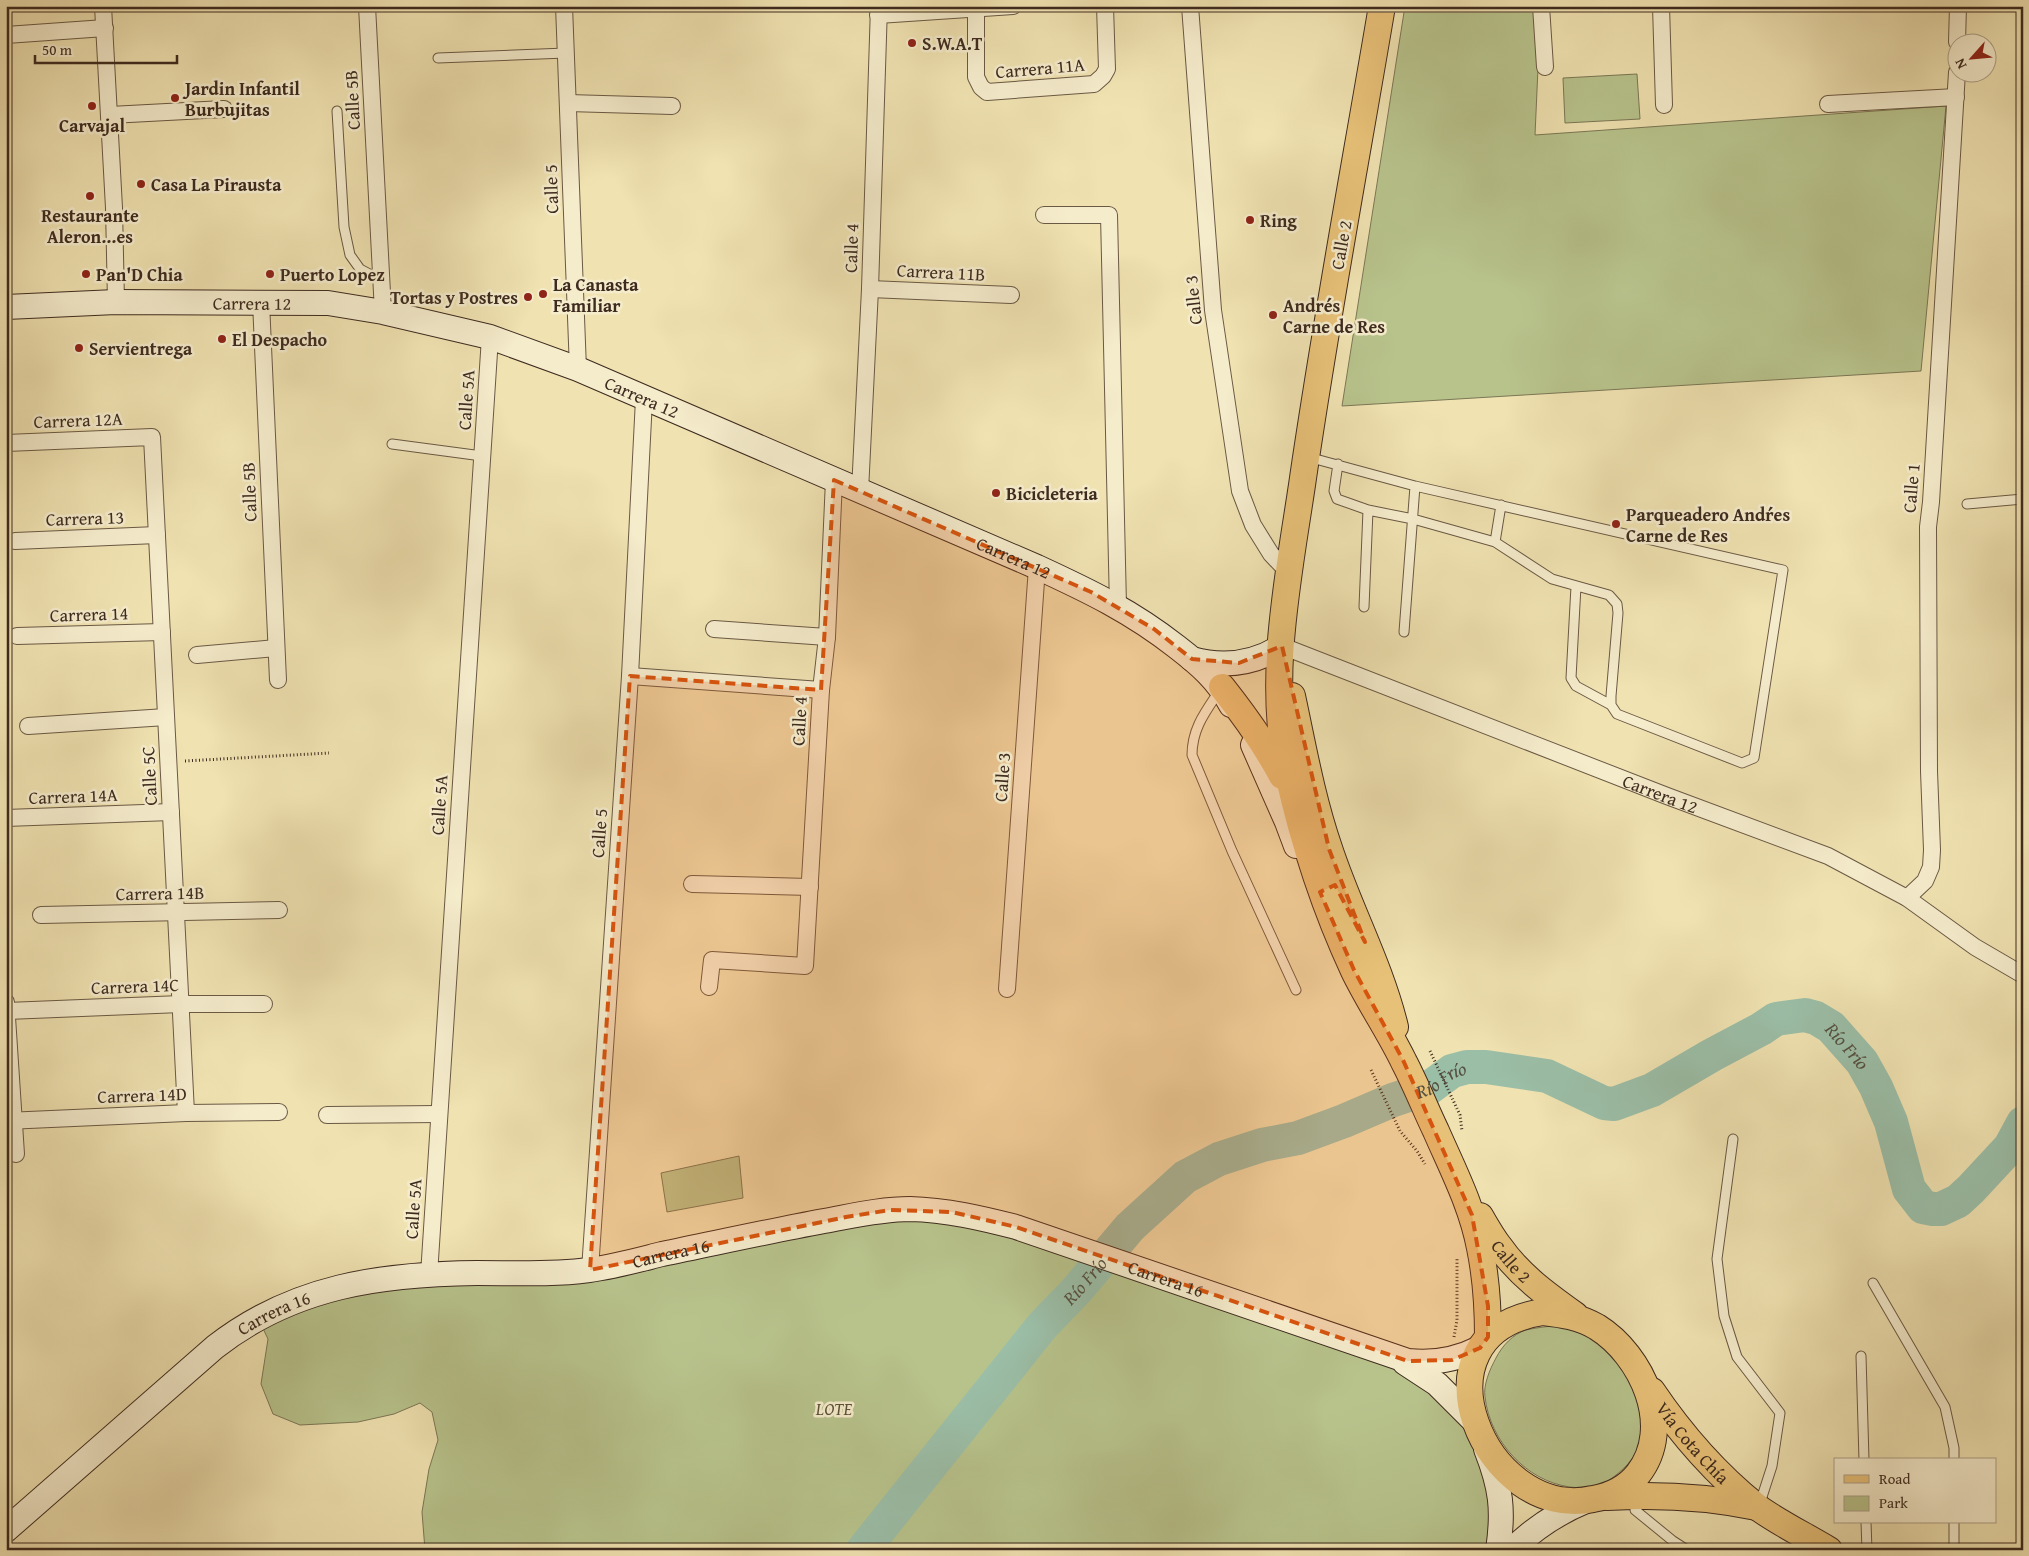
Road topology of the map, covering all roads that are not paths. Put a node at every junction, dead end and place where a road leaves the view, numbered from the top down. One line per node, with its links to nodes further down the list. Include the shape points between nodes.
1 (103, 6): 13 (street)
2 (367, 6): 29 (street, Calle 5B)
3 (564, 6): 16 (street, Calle 5)
4 (1013, 6): 11 (street)
5 (1105, 6): 11 (street, Carrera 11A, via 1107,69 1094,84 987,92 976,77)
6 (1190, 6): 57 (street, Calle 3, via 1213,310 1240,491 1253,525 1271,554)
7 (1382, 6): 43 (main road, Calle 2)
8 (1541, 6): 18 (street)
9 (1661, 6): 23 (street)
10 (1958, 6): 14 (street)
11 (976, 9): 12 (street)
12 (878, 11): 30 (street, Calle 4)
13 (105, 28): 15 (street); 27 (street)
14 (1957, 32)
15 (6, 35)
16 (566, 54): 17 (lane); 21 (street, Calle 5)
17 (438, 58)
18 (1546, 67)
19 (1957, 82): 20 (street, Calle 1)
20 (1956, 96): 22 (street); 82 (street, Calle 1, via 1928,527 1932,859 1925,881)
21 (568, 103): 24 (street); 37 (street, Calle 5)
22 (1828, 104)
23 (1664, 105)
24 (672, 106)
25 (224, 108): 27 (street)
26 (337, 112): 29 (lane, via 344,227 350,255 360,269)
27 (110, 116): 32 (street)
28 (1044, 215): 59 (street, via 1109,214)
29 (381, 280): 35 (street, Calle 5B)
30 (870, 288): 31 (street, Carrera 11B); 47 (street, Calle 4)
31 (1011, 295)
32 (116, 302): 33 (street, Carrera 12); 34 (street, Carrera 12)
33 (261, 302): 35 (street, Carrera 12, via 328,303); 67 (street, Calle 5B)
34 (6, 307)
35 (382, 312): 36 (street, Carrera 12)
36 (490, 337): 37 (street, Carrera 12); 42 (street, Calle 5A)
37 (578, 370): 38 (street, Carrera 12)
38 (644, 399): 45 (street, Carrera 12); 70 (street, Calle 5)
39 (152, 437): 40 (street, Carrera 12A); 53 (street, Calle 5C)
40 (6, 443)
41 (392, 444): 42 (lane)
42 (482, 456): 99 (street, Calle 5A)
43 (1306, 457): 44 (lane); 57 (main road, Calle 2)
44 (1338, 464): 46 (lane); 51 (lane, via 1334,491 1337,499)
45 (834, 480): 47 (street, Carrera 12); 65 (street, Calle 4)
46 (1415, 486): 50 (lane); 52 (lane)
47 (860, 491): 56 (street, Carrera 12)
48 (2023, 499): 49 (lane)
49 (1967, 504)
50 (1501, 506): 55 (lane); 74 (lane, via 1783,570 1754,758 1742,764 1617,714)
51 (1368, 510): 52 (lane); 60 (lane)
52 (1413, 519): 55 (lane); 63 (lane)
53 (157, 535): 54 (street, Carrera 13); 62 (street, Calle 5C)
54 (16, 541)
55 (1495, 542): 58 (lane, via 1552,579)
56 (1037, 567): 59 (street, Carrera 12); 89 (street, Calle 3)
57 (1289, 573): 66 (main road, Calle 2)
58 (1576, 586): 74 (lane, via 1571,678 1580,689); 74 (lane, via 1609,596 1616,604)
59 (1118, 606): 69 (street, Carrera 12)
60 (1364, 607)
61 (714, 629): 65 (street)
62 (162, 632): 64 (street, Carrera 14); 75 (street, Calle 5C)
63 (1404, 632)
64 (17, 636)
65 (826, 637): 73 (street, Calle 4)
66 (1282, 646): 69 (street, via 1261,657 1239,663 1215,664); 78 (main road, Calle 2, via 1279,688 1281,731); 82 (street, Carrera 12, via 1828,856); 86 (main road, via 1320,820)
67 (276, 648): 68 (street); 71 (street, Calle 5B)
68 (197, 655)
69 (1192, 659): 72 (street, Carrera 12)
70 (630, 676): 73 (street); 105 (street, Calle 5)
71 (278, 680)
72 (1222, 687): 78 (main road, via 1266,747); 90 (lane, via 1201,719 1192,740 1192,755); 95 (street, Carrera 12, via 1253,744 1287,822 1334,950 1348,978)
73 (821, 690): 81 (street, Calle 4)
74 (1611, 705)
75 (166, 717): 76 (street); 77 (street, Calle 5C)
76 (28, 726)
77 (171, 812): 79 (street, Carrera 14A); 84 (street, Calle 5C)
78 (1299, 814): 86 (main road); 95 (main road, via 1332,920)
79 (6, 818)
80 (692, 884): 81 (street)
81 (810, 887): 88 (street, Calle 4, via 805,966 712,960)
82 (1907, 898): 87 (street, Carrera 12, via 1975,947)
83 (279, 910): 84 (street, Carrera 14B)
84 (176, 912): 85 (street, Carrera 14B); 92 (street, Calle 5C)
85 (41, 915)
86 (1365, 942): 96 (main road, via 1388,997)
87 (2023, 975)
88 (709, 987)
89 (1007, 989)
90 (1296, 990)
91 (6, 1002): 94 (street)
92 (181, 1004): 93 (street, Carrera 14C); 94 (street, Carrera 14C); 98 (street, Calle 5C)
93 (264, 1004)
94 (7, 1011): 101 (street)
95 (1379, 1019): 96 (main road)
96 (1403, 1060): 104 (main road, Calle 2)
97 (279, 1112): 98 (street, Carrera 14D)
98 (186, 1113): 101 (street, Carrera 14D)
99 (439, 1114): 100 (street); 106 (street, Calle 5A)
100 (327, 1115)
101 (10, 1121): 103 (street)
102 (1733, 1139): 117 (lane, via 1717,1259 1724,1316 1737,1357 1780,1413 1772,1466)
103 (16, 1154)
104 (1462, 1186): 108 (main road, Calle 2, via 1499,1247 1519,1270); 109 (main road, Calle 2, via 1484,1268 1488,1306)
105 (590, 1270): 106 (street, Carrera 16); 111 (street, Carrera 16, via 890,1210 952,1212 1016,1226)
106 (429, 1275): 121 (street, Carrera 16, via 362,1282 318,1292 278,1308 235,1331)
107 (1873, 1283): 115 (lane, via 1945,1407)
108 (1579, 1318): 109 (main road, via 1554,1313 1532,1314 1505,1323); 112 (main road, via 1615,1341)
109 (1484, 1342): 111 (street, Carrera 16, via 1466,1355 1438,1362 1423,1363); 113 (main road, via 1469,1384)
110 (1861, 1356): 114 (lane)
111 (1394, 1357): 113 (street, Carrera 16, via 1437,1384)
112 (1638, 1369): 116 (main road, via 1654,1419 1651,1450 1638,1475 1618,1491); 117 (main road, Vía Cota Chía, via 1692,1445)
113 (1477, 1428): 116 (main road, Vía Cota Chía, via 1502,1466 1535,1491 1564,1501); 122 (street, via 1497,1476 1502,1506)
114 (1864, 1458)
115 (1954, 1458)
116 (1595, 1499): 117 (main road, Vía Cota Chía, via 1688,1496); 123 (street, via 1545,1521)
117 (1758, 1508): 125 (main road, Vía Cota Chía)
118 (1635, 1510): 124 (lane)
119 (1866, 1524): 126 (lane)
120 (1954, 1524): 127 (lane)
121 (6, 1530)
122 (1498, 1550)
123 (1512, 1550)
124 (1686, 1550)
125 (1830, 1550)
126 (1867, 1550)
127 (1954, 1550)

